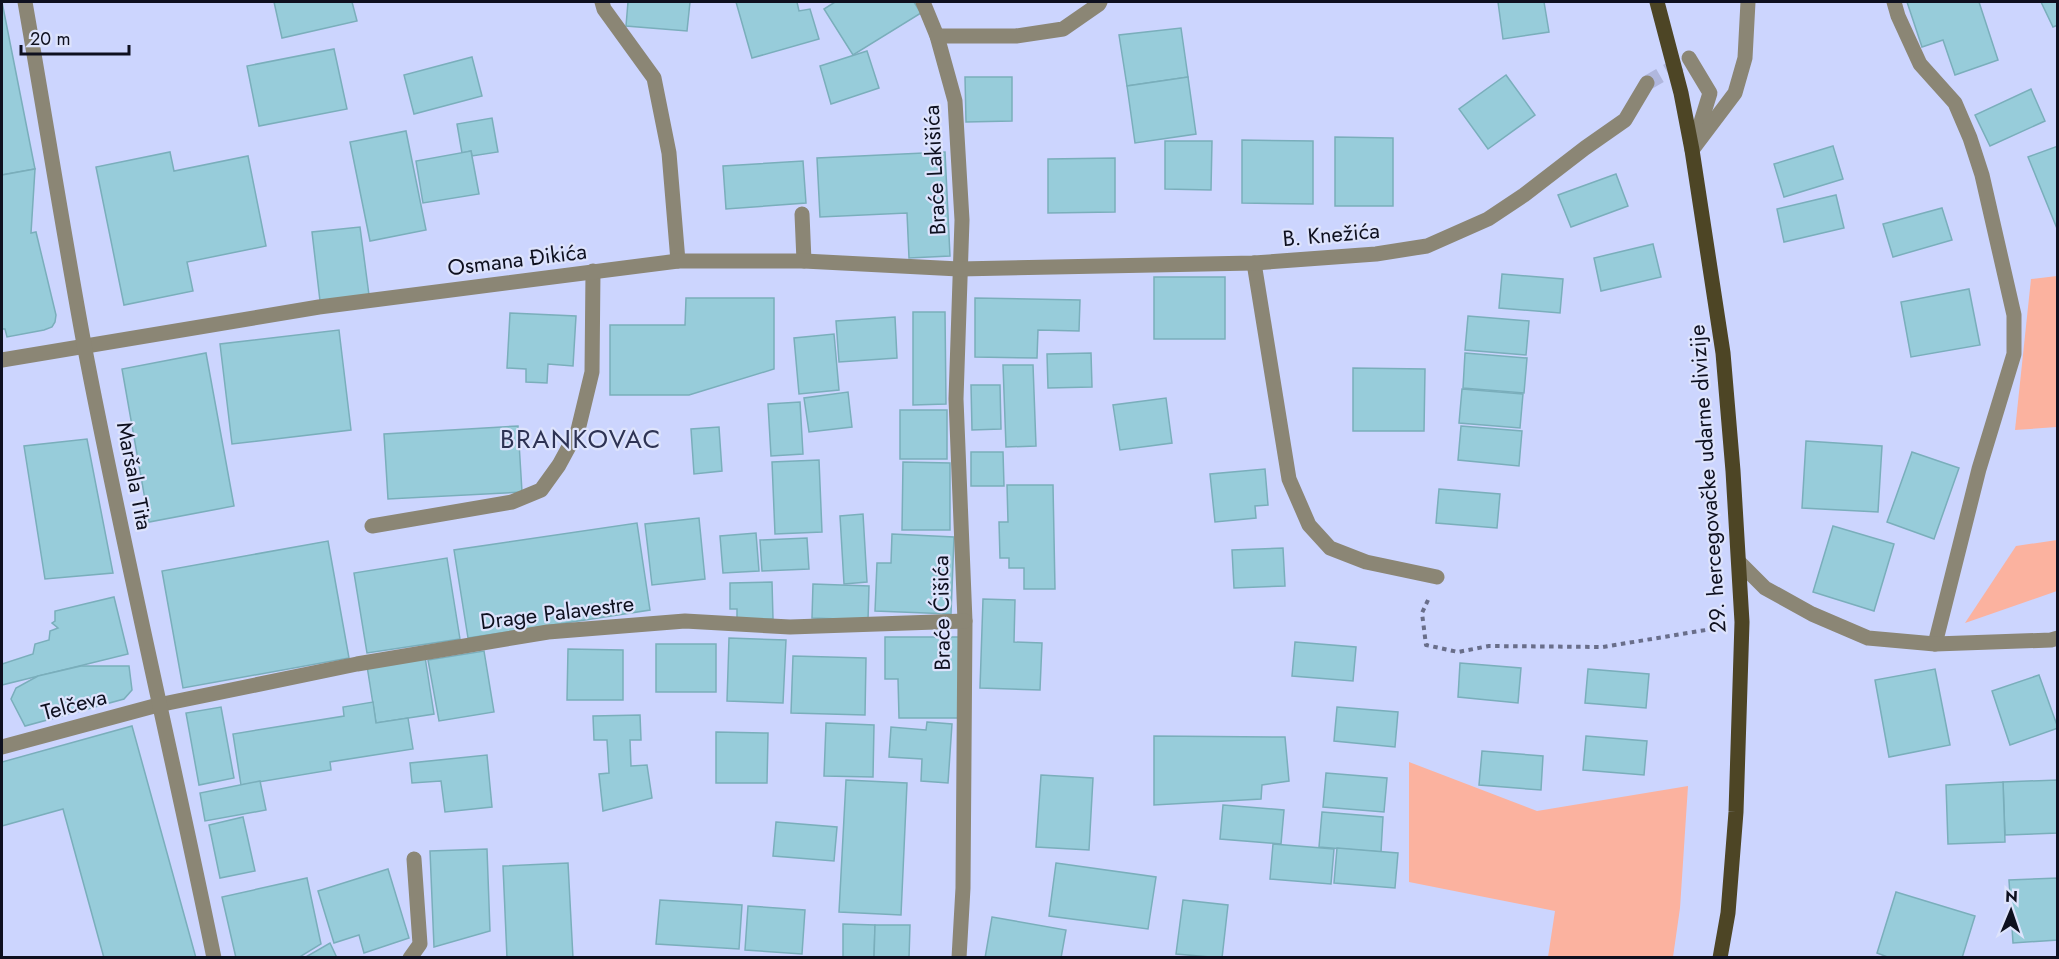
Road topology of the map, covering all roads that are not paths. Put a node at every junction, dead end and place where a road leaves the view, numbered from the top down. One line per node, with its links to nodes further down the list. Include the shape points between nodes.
1 (25, 2): 18 (street, Maršala Tita)
2 (602, 2): 13 (street, via 654,78 669,153)
3 (922, 2): 8 (street, Braće Lakišića)
4 (1100, 2): 8 (street, via 1063,29 1016,36)
5 (1657, 2): 11 (main road, 29. hercegovačke udarne divizije)
6 (1748, 2): 11 (street, via 1745,58 1735,93)
7 (1894, 2): 24 (street, via 1920,64 1955,103 1970,138 2014,315 2014,354 1979,469)
8 (937, 36): 16 (street, Braće Lakišića, via 955,101 962,220)
9 (1689, 58): 11 (street, via 1710,93)
10 (1647, 83): 15 (street, B. Knežića, via 1625,120 1488,219 1427,246)
11 (1692, 150): 21 (main road, 29. hercegovačke udarne divizije, via 1722,352)
12 (802, 214): 14 (street)
13 (678, 261): 14 (street, Osmana Đikića); 17 (street, Osmana Đikića)
14 (804, 261): 16 (street, Osmana Đikića)
15 (1254, 263): 16 (street, B. Knežića); 22 (street, via 1289,479 1309,525 1330,548 1366,561)
16 (959, 268): 23 (street, Braće Ćišića, via 956,399)
17 (593, 272): 18 (street, Osmana Đikića, via 319,307); 20 (street, via 592,372 578,430 541,490 512,502)
18 (84, 345): 19 (street, Osmana Đikića); 26 (street, Maršala Tita)
19 (2, 360)
20 (372, 526)
21 (1739, 562): 24 (street, via 1765,588 1868,638); 32 (main road, 29. hercegovačke udarne divizije, via 1742,622 1736,812 1728,913)
22 (1437, 577)
23 (965, 621): 26 (street, Drage Palavestre, via 790,627 685,621 548,632 357,664); 31 (street, Braće Ćišića)
24 (1935, 644): 25 (street)
25 (2055, 644)
26 (158, 705): 27 (street, Telčeva); 29 (street, Maršala Tita)
27 (2, 747)
28 (414, 859): 30 (street, via 420,944)
29 (214, 957)
30 (410, 957)
31 (959, 957)
32 (1720, 957)

